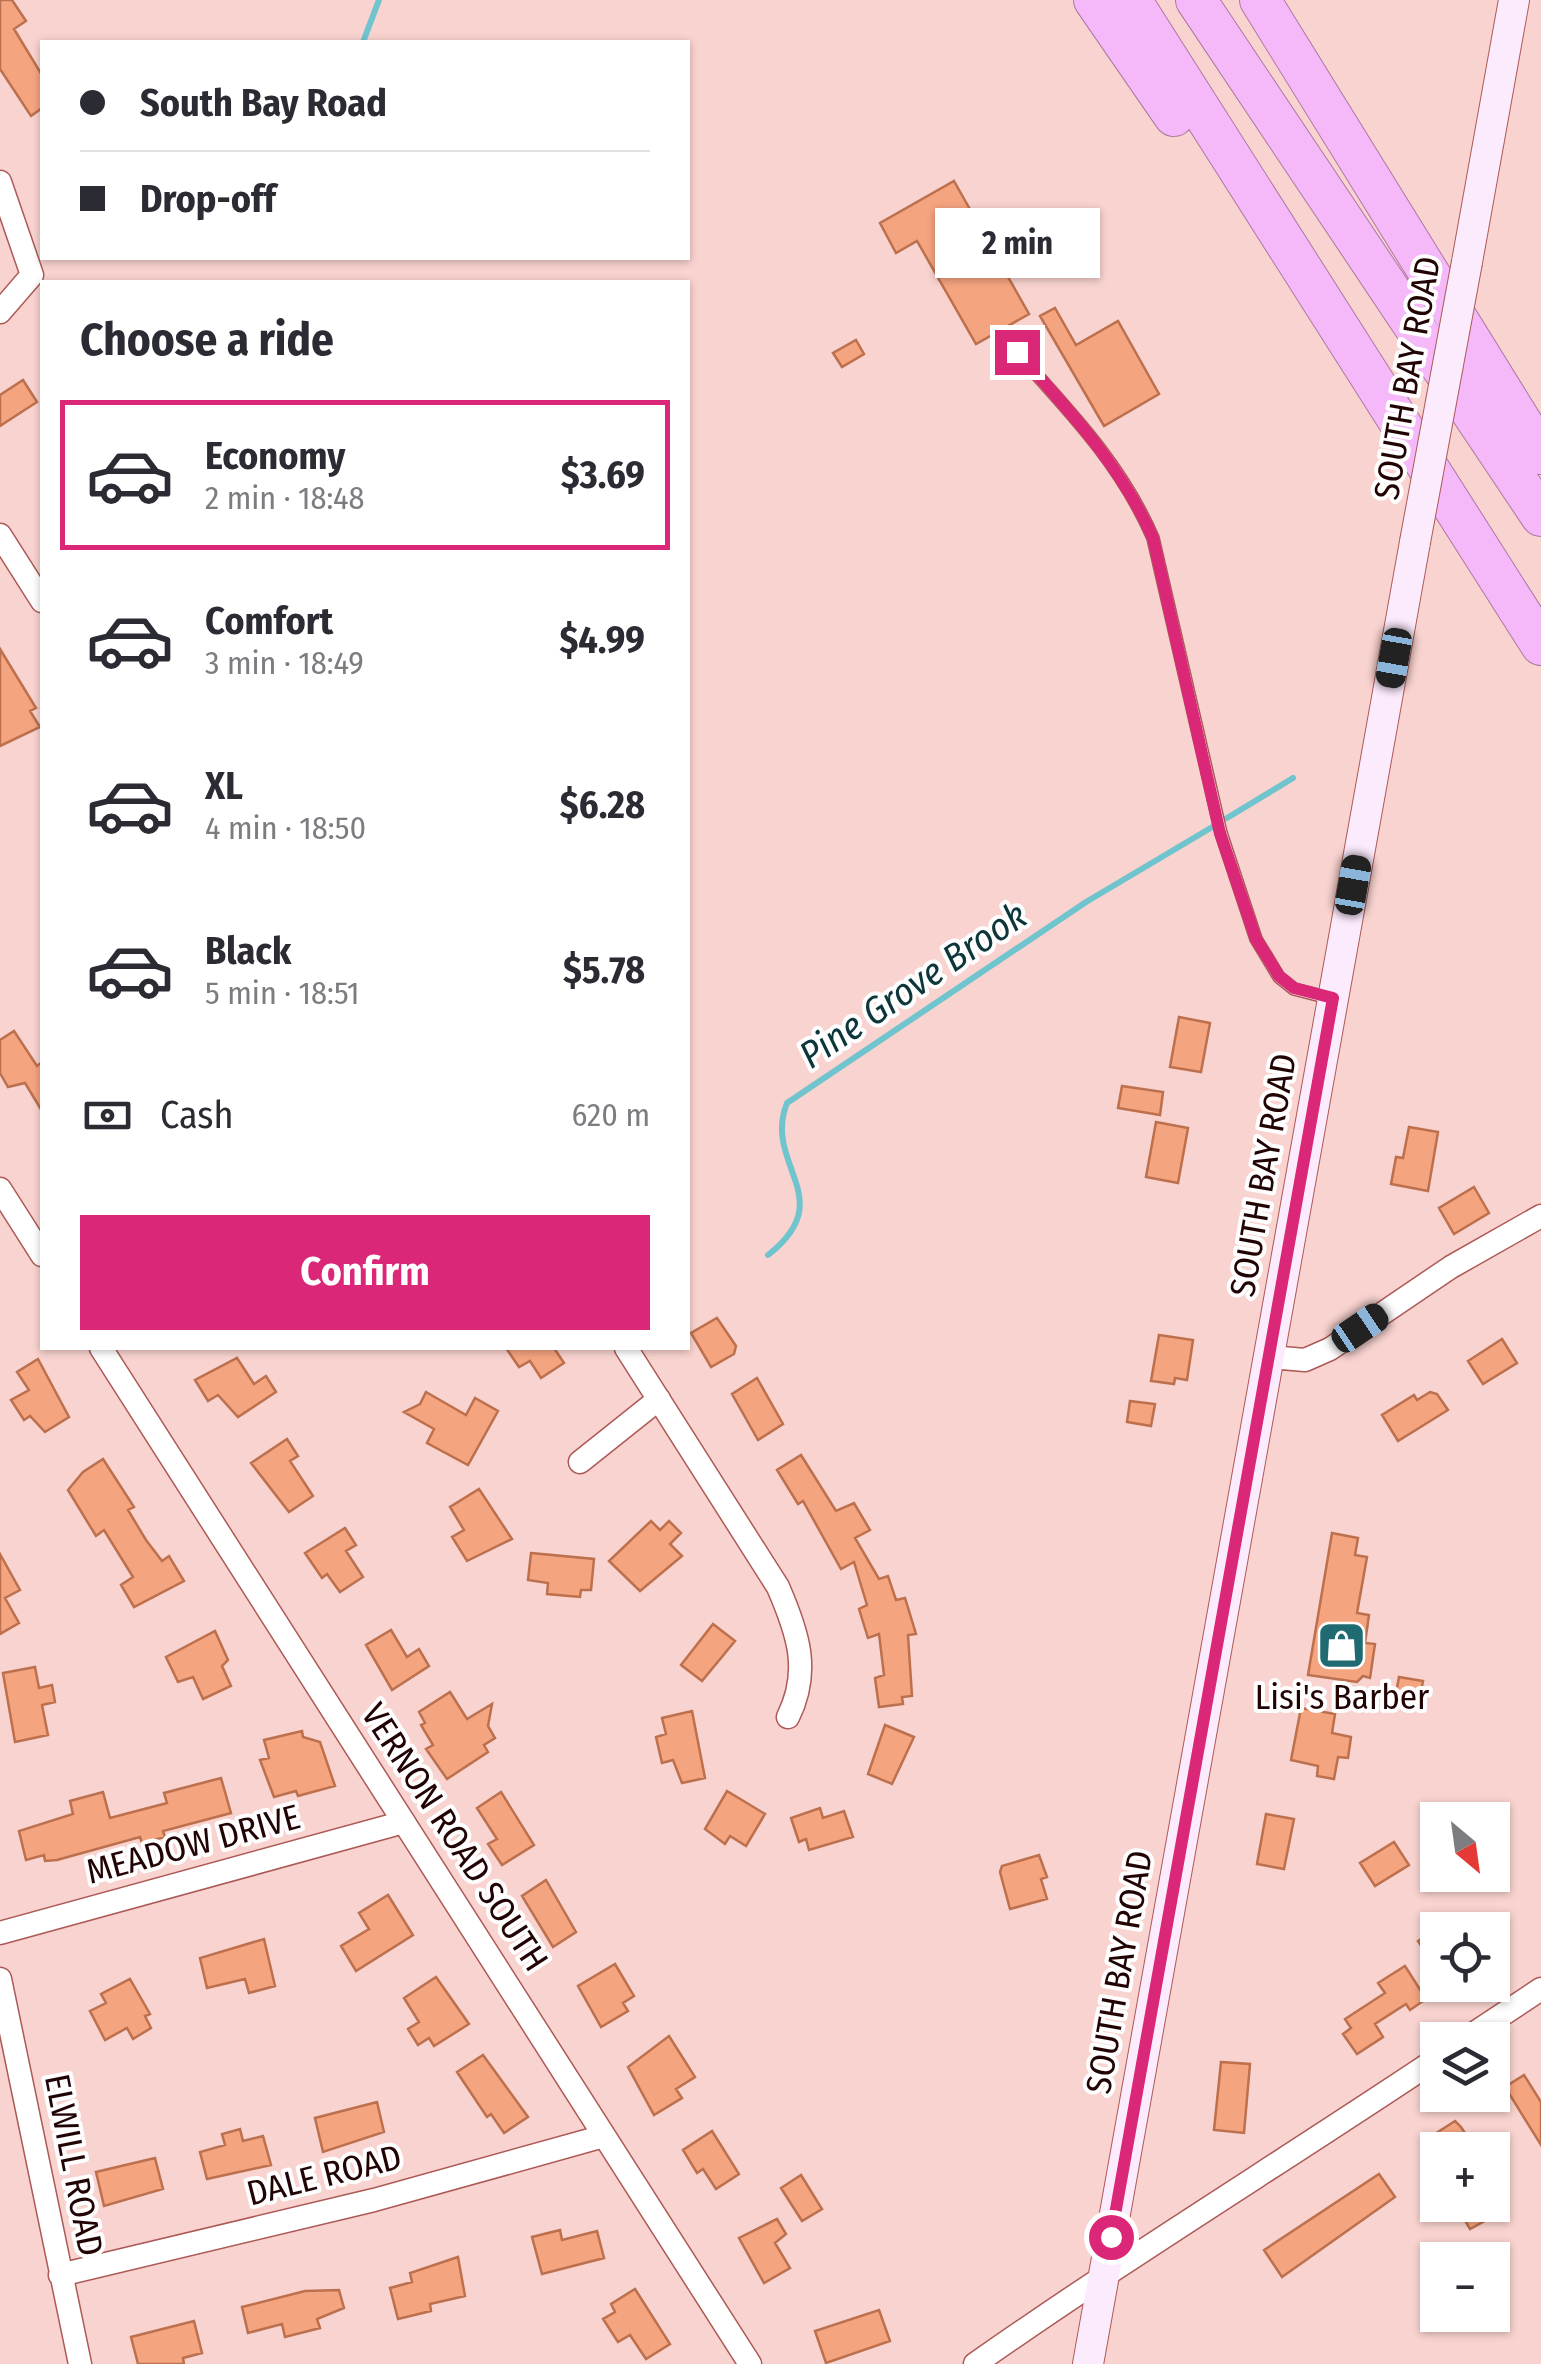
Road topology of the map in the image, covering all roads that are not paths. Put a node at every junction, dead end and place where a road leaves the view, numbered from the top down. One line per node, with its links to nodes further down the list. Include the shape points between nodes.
1 (1094, 0): 9 (highway)
2 (1131, 0): 9 (highway)
3 (1196, 0): 11 (highway)
4 (1260, 0): 10 (highway)
5 (1514, 0): 15 (street, SOUTH BAY ROAD, bridge)
6 (0, 182): 7 (street, via 32,275)
7 (0, 312)
8 (1017, 352): 15 (lane, via 1099,443 1153,538 1220,833 1266,961 1294,988)
9 (1392, 414): 14 (highway)
10 (1541, 454)
11 (1541, 516)
12 (0, 535): 13 (street)
13 (40, 598)
14 (1541, 645)
15 (1333, 998): 21 (street, SOUTH BAY ROAD)
16 (0, 1189): 18 (street)
17 (1541, 1216): 21 (street, via 1330,1348 1306,1360)
18 (40, 1253)
19 (108, 1350): 25 (street, VERNON ROAD SOUTH)
20 (627, 1350): 22 (street)
21 (1269, 1357): 32 (street, SOUTH BAY ROAD)
22 (659, 1399): 23 (street); 24 (street, via 778,1587 796,1630 803,1671)
23 (580, 1462)
24 (788, 1718)
25 (404, 1822): 26 (street, MEADOW DRIVE); 31 (street, VERNON ROAD SOUTH)
26 (0, 1933)
27 (0, 1978): 33 (street, ELWILL ROAD)
28 (1541, 1988): 29 (street)
29 (1491, 2022)
30 (1420, 2070): 32 (street)
31 (604, 2136): 33 (street, DALE ROAD, via 374,2200); 35 (street, VERNON ROAD SOUTH)
32 (1104, 2273): 36 (street); 37 (street, SOUTH BAY ROAD)
33 (60, 2275): 34 (street, ELWILL ROAD)
34 (80, 2364)
35 (750, 2364)
36 (975, 2364)
37 (1088, 2364)

